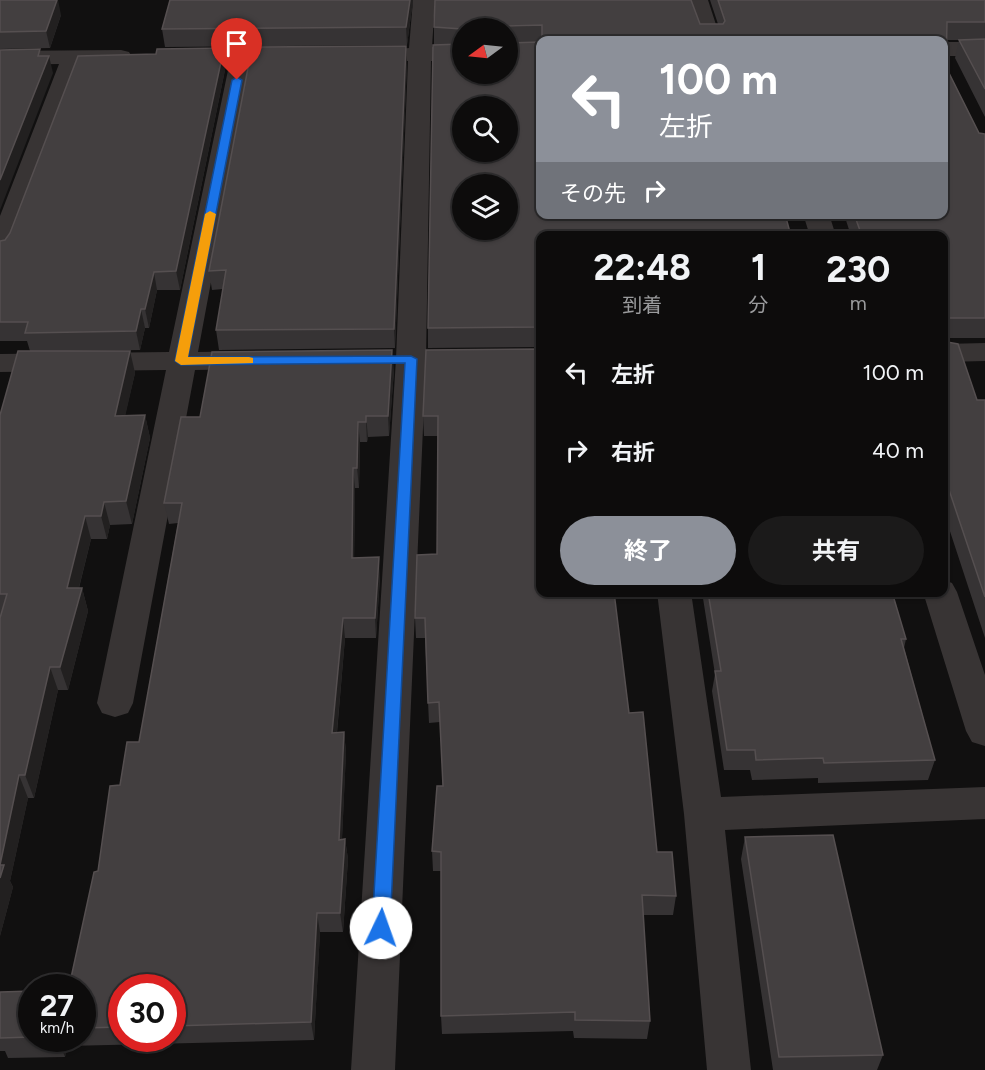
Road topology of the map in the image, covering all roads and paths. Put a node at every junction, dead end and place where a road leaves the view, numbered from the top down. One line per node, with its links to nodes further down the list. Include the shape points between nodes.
1 (424, 0): 6 (street)
2 (697, 0): 3 (street)
3 (709, 36)
4 (948, 49): 5 (street)
5 (985, 49)
6 (420, 54): 7 (street); 8 (street); 25 (street, via 411,359)
7 (452, 54)
8 (373, 55)
9 (140, 56): 11 (street)
10 (242, 56): 17 (street)
11 (73, 57): 12 (street); 13 (street)
12 (0, 58)
13 (0, 250)
14 (985, 352): 15 (street)
15 (948, 353)
16 (285, 360): 17 (street)
17 (181, 361): 18 (street); 21 (street)
18 (0, 363)
19 (675, 597): 24 (street)
20 (942, 597): 22 (street)
21 (115, 703)
22 (985, 731)
23 (985, 802): 24 (street)
24 (704, 814): 26 (street)
25 (373, 1070)
26 (729, 1070)

